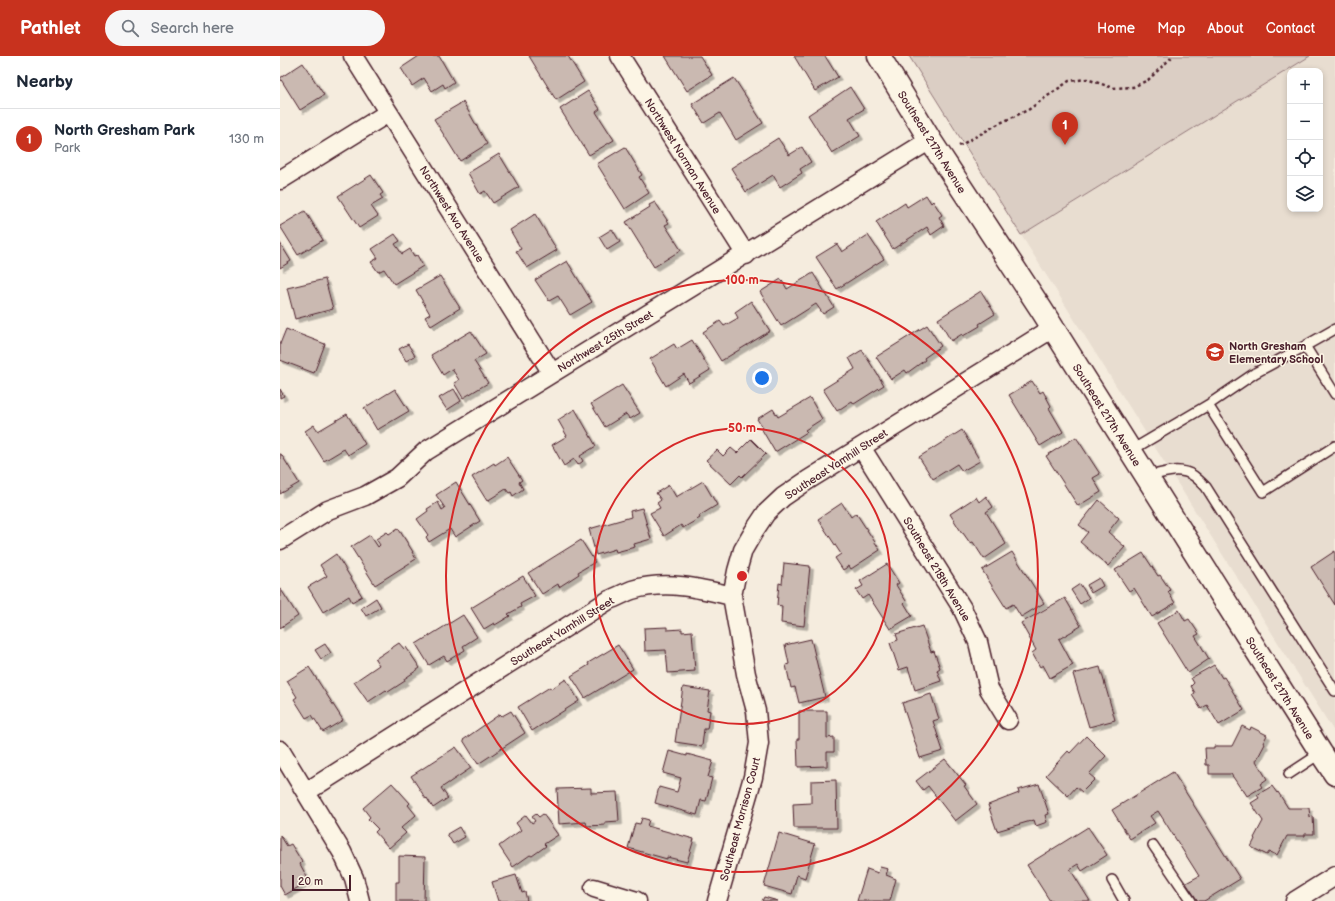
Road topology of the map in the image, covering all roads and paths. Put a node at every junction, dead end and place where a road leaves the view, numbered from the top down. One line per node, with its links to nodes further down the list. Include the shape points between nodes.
1 (353, 56): 5 (street, Northwest Ava Avenue)
2 (620, 56): 8 (street, Northwest Norman Avenue)
3 (878, 56): 6 (street, Southeast 217th Avenue)
4 (1173, 56): 6 (path, via 1148,80 1132,87 1113,88 1087,80 1069,81 1028,110)
5 (388, 112): 7 (street); 12 (street, Northwest Ava Avenue)
6 (936, 149): 8 (street, Northwest 25th Street); 9 (street, Southeast 217th Avenue)
7 (280, 180)
8 (746, 255): 12 (street, Northwest 25th Street)
9 (1053, 328): 16 (street, Southeast Yamhill Street); 17 (street, Southeast 217th Avenue)
10 (1335, 329): 11 (lane)
11 (1305, 346): 13 (lane); 14 (lane, via 1256,373)
12 (552, 373): 19 (street, Northwest 25th Street, via 426,451 397,478 365,496 328,510)
13 (1335, 394)
14 (1208, 405): 15 (lane, via 1263,492); 17 (lane)
15 (1335, 446)
16 (861, 447): 20 (street, Southeast Yamhill Street, via 808,480 766,513 744,550); 22 (street, Southeast 218th Avenue, via 962,608 978,642 989,689)
17 (1130, 451): 18 (street, Southeast 217th Avenue)
18 (1147, 477): 21 (lane, via 1170,470 1193,475 1206,487); 24 (street, Southeast 217th Avenue)
19 (280, 540)
20 (732, 596): 27 (street, Southeast Yamhill Street, via 680,585 656,585 632,590 609,600); 34 (street, Southeast Morrison Court, via 746,674 756,711 759,743 753,777)
21 (1335, 691)
22 (1008, 720)
23 (280, 750): 27 (street)
24 (1321, 753): 25 (lane); 26 (street, Southeast 217th Avenue)
25 (1289, 774)
26 (1335, 774)
27 (306, 792): 32 (street, via 342,852 354,878)
28 (1153, 844): 36 (lane)
29 (1335, 876): 37 (street)
30 (1112, 880): 35 (lane)
31 (594, 888): 33 (street)
32 (360, 901)
33 (637, 901)
34 (717, 901)
35 (1124, 901)
36 (1191, 901)
37 (1294, 901)

